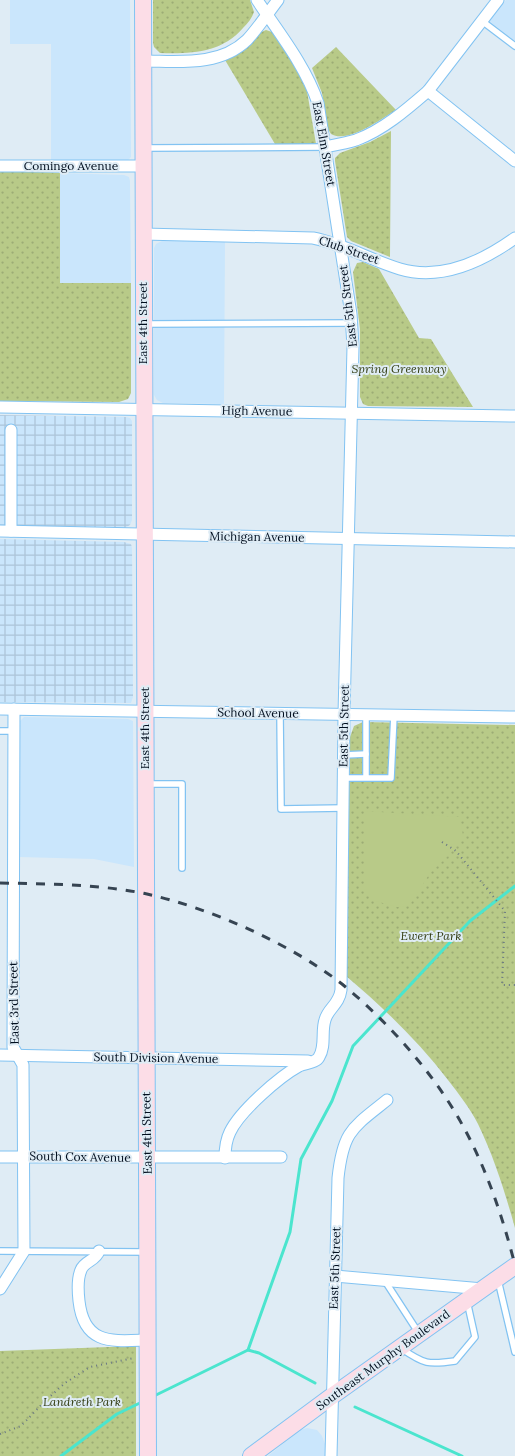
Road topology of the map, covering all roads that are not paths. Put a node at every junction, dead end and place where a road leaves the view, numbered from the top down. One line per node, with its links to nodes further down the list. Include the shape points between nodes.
1 (143, 0): 8 (street, East 4th Street)
2 (257, 0): 5 (street, East Elm Street)
3 (278, 0): 5 (street)
4 (498, 0): 6 (street)
5 (267, 15): 8 (street, via 246,40 211,59); 10 (street, East Elm Street, via 311,84 318,103)
6 (482, 22): 7 (lane); 9 (street)
7 (515, 46)
8 (143, 61): 11 (street, East 4th Street)
9 (428, 91): 10 (street, via 367,135); 12 (street)
10 (325, 147): 11 (lane); 17 (street, East Elm Street)
11 (143, 148): 14 (street, East 4th Street)
12 (515, 161)
13 (0, 166): 14 (street, Comingo Avenue)
14 (143, 166): 15 (street, East 4th Street)
15 (143, 234): 17 (street, Club Street, via 303,237); 19 (street, East 4th Street)
16 (515, 238): 17 (street, Club Street, via 478,260 438,272 400,269)
17 (340, 244): 18 (street, East 5th Street)
18 (352, 323): 19 (lane); 22 (street, East 5th Street)
19 (144, 324): 21 (street, East 4th Street)
20 (0, 407): 21 (street, High Avenue)
21 (144, 409): 22 (street, High Avenue); 26 (street, East 4th Street)
22 (351, 413): 23 (street, High Avenue); 27 (street, East 5th Street)
23 (515, 416)
24 (11, 430): 25 (street)
25 (6, 531): 26 (street, Michigan Avenue)
26 (144, 535): 27 (street, Michigan Avenue); 31 (street, East 4th Street)
27 (348, 539): 28 (street, Michigan Avenue); 33 (street, East 5th Street)
28 (515, 542)
29 (0, 709): 30 (street, School Avenue)
30 (14, 709): 31 (street, School Avenue); 38 (street, East 3rd Street)
31 (145, 711): 32 (street, School Avenue); 43 (street, East 4th Street)
32 (280, 713): 33 (street, School Avenue); 44 (lane, via 281,810)
33 (344, 714): 34 (street, School Avenue); 40 (street, East 5th Street)
34 (366, 714): 35 (street, School Avenue); 39 (lane)
35 (394, 714): 36 (street, School Avenue); 41 (lane, via 391,778)
36 (515, 717)
37 (0, 731): 38 (lane)
38 (14, 731): 47 (street, East 3rd Street, via 13,1047)
39 (366, 754): 40 (lane); 41 (lane)
40 (344, 755): 42 (street, East 5th Street)
41 (366, 777): 42 (lane)
42 (343, 778): 44 (street, East 5th Street)
43 (146, 784): 45 (lane, via 182,784); 48 (street, East 4th Street)
44 (343, 808): 49 (street, East 5th Street, via 341,993 326,1017 320,1054)
45 (182, 868)
46 (0, 1055): 47 (street, South Division Avenue)
47 (17, 1055): 48 (street, South Division Avenue); 51 (street, East 3rd Street, via 22,1065)
48 (147, 1058): 49 (street, South Division Avenue); 54 (street, East 4th Street)
49 (313, 1061): 55 (street, via 294,1069 245,1111 229,1133)
50 (387, 1100): 61 (street, East 5th Street, via 351,1130 343,1146 338,1178)
51 (24, 1156): 52 (street, South Cox Avenue); 54 (street, South Cox Avenue); 57 (street, East 3rd Street)
52 (0, 1157)
53 (281, 1157): 55 (street, South Cox Avenue)
54 (148, 1158): 55 (street, South Cox Avenue); 59 (street, East 4th Street)
55 (225, 1158)
56 (0, 1251): 57 (lane)
57 (24, 1251): 58 (lane); 64 (street)
58 (99, 1251): 59 (lane); 68 (street, via 83,1266 80,1275 80,1310 86,1325 102,1339)
59 (148, 1252): 68 (street, East 4th Street)
60 (515, 1266): 62 (street, Southeast Murphy Boulevard)
61 (335, 1276): 63 (street); 71 (street, East 5th Street)
62 (498, 1278): 65 (street, Southeast Murphy Boulevard); 70 (lane)
63 (385, 1280): 65 (street); 67 (lane)
64 (0, 1288)
65 (483, 1289): 66 (street, Southeast Murphy Boulevard)
66 (467, 1300): 67 (street, Southeast Murphy Boulevard); 69 (lane, via 475,1337 455,1361 437,1364 420,1361)
67 (420, 1334): 69 (street, Southeast Murphy Boulevard)
68 (148, 1348): 73 (street, East 4th Street)
69 (400, 1348): 71 (street, Southeast Murphy Boulevard)
70 (515, 1352)
71 (332, 1396): 72 (street, Southeast Murphy Boulevard); 74 (street, East 5th Street)
72 (255, 1455)
73 (148, 1456)
74 (331, 1456)

